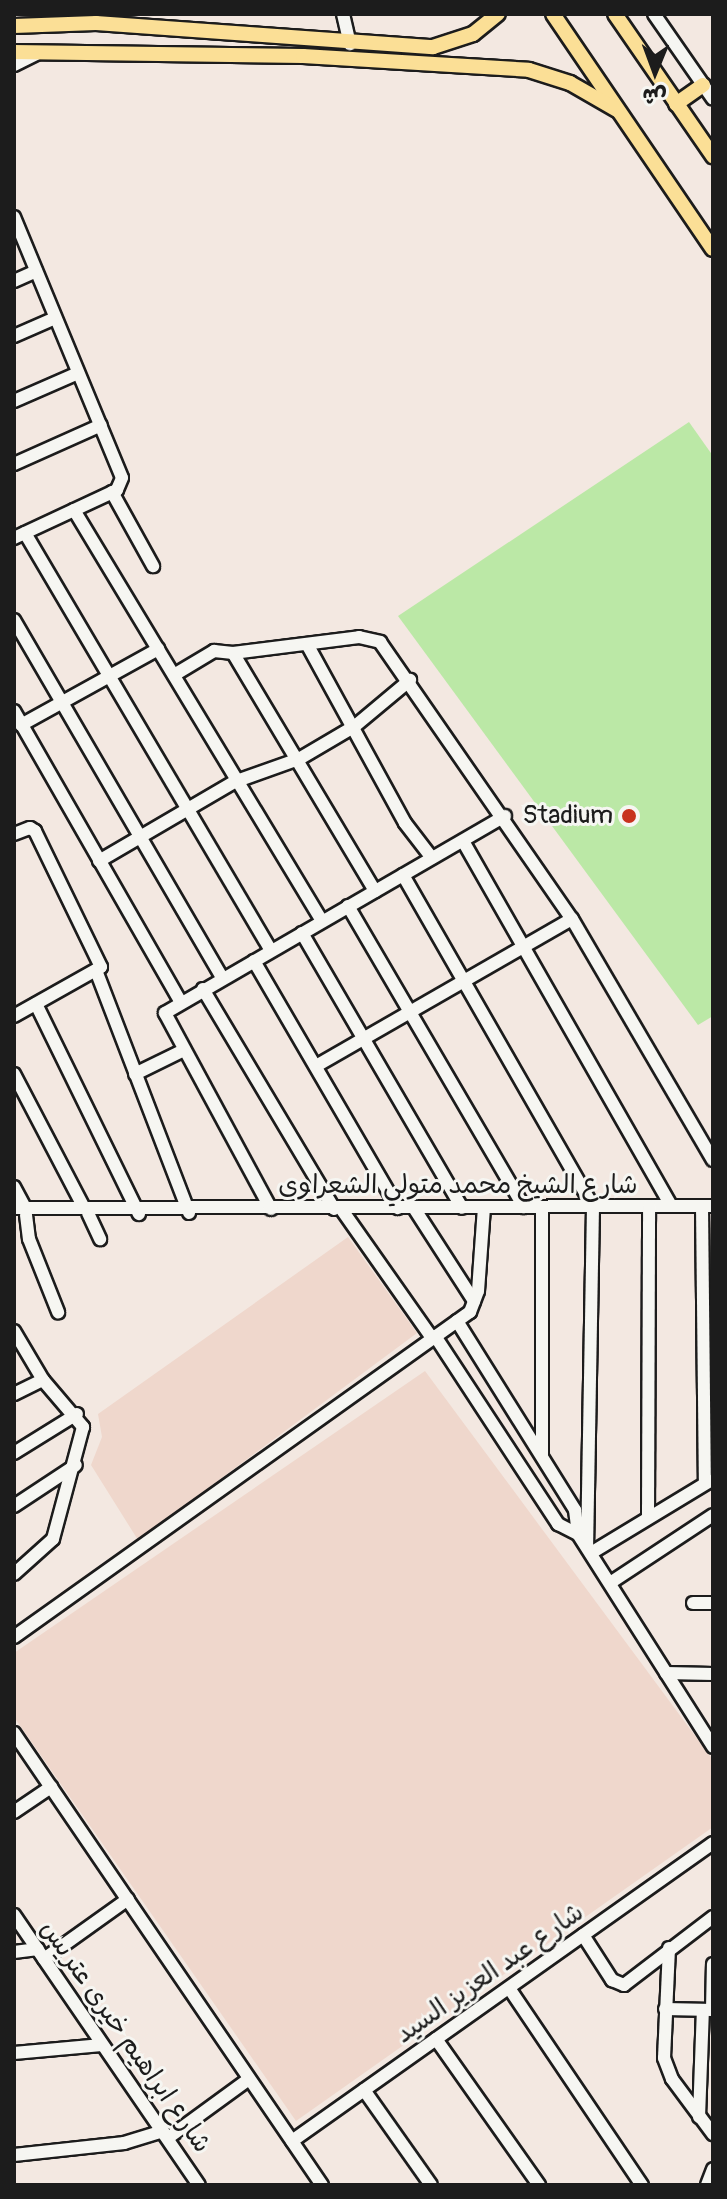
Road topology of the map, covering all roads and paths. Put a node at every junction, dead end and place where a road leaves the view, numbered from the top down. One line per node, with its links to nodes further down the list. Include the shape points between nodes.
1 (343, 14): 9 (street)
2 (498, 14): 9 (main road, via 454,43)
3 (553, 14): 18 (main road)
4 (615, 14): 17 (main road)
5 (655, 14): 15 (street)
6 (50, 18): 7 (main road); 8 (main road)
7 (120, 20): 10 (main road); 13 (main road, via 132,44)
8 (14, 26)
9 (350, 44): 10 (main road)
10 (303, 48): 13 (main road); 18 (main road, via 529,70 570,83)
11 (14, 52): 12 (main road)
12 (39, 53): 13 (main road); 14 (street)
13 (122, 55)
14 (14, 65)
15 (703, 85): 16 (street); 17 (main road)
16 (713, 99)
17 (676, 104): 19 (main road)
18 (617, 110): 21 (main road)
19 (713, 156)
20 (14, 217): 22 (street)
21 (713, 249)
22 (36, 271): 23 (street); 24 (street)
23 (14, 281)
24 (55, 318): 25 (street); 26 (street)
25 (14, 336)
26 (78, 373): 27 (street); 28 (street)
27 (14, 401)
28 (101, 425): 29 (street); 30 (street, via 122,478)
29 (14, 464)
30 (112, 492): 31 (street); 33 (street)
31 (74, 510): 32 (street); 36 (street)
32 (19, 536): 39 (street)
33 (153, 566)
34 (14, 620): 41 (street)
35 (307, 644): 37 (street); 40 (street, via 371,637); 44 (street)
36 (158, 649): 38 (street); 39 (street)
37 (233, 653): 38 (street, via 214,651); 45 (street)
38 (174, 675): 46 (street)
39 (108, 676): 41 (street); 47 (street)
40 (410, 680): 44 (street); 48 (street)
41 (62, 703): 43 (street); 50 (street)
42 (14, 711): 43 (street)
43 (21, 725): 53 (street)
44 (355, 726): 45 (street); 52 (street, via 405,823)
45 (299, 759): 46 (street); 55 (street)
46 (234, 782): 47 (street); 58 (street)
47 (186, 810): 50 (street); 61 (street)
48 (505, 816): 51 (street); 57 (street)
49 (15, 830): 63 (street, via 35,831 100,963)
50 (140, 838): 53 (street); 64 (street)
51 (463, 841): 52 (street); 60 (street)
52 (432, 858): 54 (street)
53 (99, 861): 67 (street)
54 (403, 875): 55 (street); 65 (street)
55 (375, 891): 56 (street)
56 (348, 906): 58 (street); 70 (street)
57 (572, 919): 60 (street); 76 (street)
58 (322, 921): 59 (street)
59 (302, 933): 61 (street); 71 (street)
60 (523, 945): 65 (street); 79 (street)
61 (271, 950): 62 (street)
62 (254, 961): 64 (street); 73 (street)
63 (97, 973): 68 (street); 75 (street)
64 (223, 979): 66 (street)
65 (464, 979): 70 (street); 83 (street)
66 (203, 989): 67 (street); 89 (street)
67 (181, 1003): 72 (street, via 164,1016)
68 (36, 1004): 69 (street); 92 (street)
69 (16, 1010)
70 (410, 1011): 71 (street); 81 (street)
71 (363, 1037): 73 (street); 86 (street)
72 (182, 1051): 75 (street); 88 (street)
73 (316, 1066): 84 (street)
74 (14, 1074): 90 (street)
75 (135, 1074): 93 (street)
76 (713, 1160)
77 (14, 1187): 91 (street)
78 (649, 1206): 79 (street, شارع الشيخ محمد متولي الشعراوى); 83 (street, شارع الشيخ محمد متولي الشعراوى); 109 (street)
79 (671, 1206): 80 (street, شارع الشيخ محمد متولي الشعراوى)
80 (707, 1206): 106 (street)
81 (524, 1207): 82 (street, شارع الشيخ محمد متولي الشعراوى); 87 (street, شارع الشيخ محمد متولي الشعراوى)
82 (542, 1207): 83 (street, شارع الشيخ محمد متولي الشعراوى); 104 (street)
83 (593, 1207): 111 (street)
84 (398, 1208): 85 (street, شارع الشيخ محمد متولي الشعراوى); 89 (street, شارع الشيخ محمد متولي الشعراوى)
85 (414, 1208): 86 (street, شارع الشيخ محمد متولي الشعراوى); 95 (street)
86 (462, 1208): 87 (street, شارع الشيخ محمد متولي الشعراوى)
87 (484, 1208): 95 (street)
88 (271, 1209): 89 (street, شارع الشيخ محمد متولي الشعراوى); 93 (street, شارع الشيخ محمد متولي الشعراوى)
89 (338, 1209): 99 (street)
90 (86, 1210): 91 (street, شارع الشيخ محمد متولي الشعراوى); 92 (street, شارع الشيخ محمد متولي الشعراوى); 94 (street)
91 (20, 1211): 96 (street)
92 (138, 1211): 93 (street, شارع الشيخ محمد متولي الشعراوى)
93 (193, 1211)
94 (100, 1239)
95 (474, 1301): 97 (street)
96 (58, 1312)
97 (457, 1321): 99 (street); 104 (street)
98 (14, 1331): 100 (street)
99 (434, 1337): 110 (street, via 558,1524); 116 (street)
100 (43, 1380): 101 (street); 102 (street)
101 (14, 1394)
102 (77, 1414): 103 (street); 105 (street, via 83,1427)
103 (14, 1453)
104 (542, 1456): 110 (street, via 575,1510)
105 (76, 1465): 107 (street); 112 (street, via 53,1539)
106 (709, 1482): 109 (street)
107 (14, 1506)
108 (713, 1515): 113 (street)
109 (648, 1517): 111 (street)
110 (578, 1534): 111 (street)
111 (589, 1550): 113 (street)
112 (14, 1574)
113 (610, 1583): 117 (street)
114 (693, 1603): 115 (street)
115 (713, 1603)
116 (14, 1637)
117 (666, 1673): 118 (street); 120 (street)
118 (713, 1674)
119 (14, 1733): 121 (street)
120 (713, 1747)
121 (51, 1787): 122 (street); 124 (street)
122 (14, 1812)
123 (713, 1843): 127 (street, شارع عبد العزيز السيد)
124 (128, 1899): 130 (street); 138 (street)
125 (14, 1915): 130 (street, شارع ابراهيم خيرى عتريس)
126 (713, 1917): 128 (street)
127 (583, 1935): 128 (street, via 619,1985); 132 (street, شارع عبد العزيز السيد)
128 (669, 1948): 133 (street)
129 (14, 1952): 130 (street)
130 (41, 1954): 136 (street, شارع ابراهيم خيرى عتريس)
131 (713, 1964): 134 (street)
132 (509, 1988): 135 (street, شارع عبد العزيز السيد); 151 (street)
133 (665, 2009): 134 (street); 141 (street, via 667,2069)
134 (709, 2010): 139 (street)
135 (436, 2039): 140 (street, شارع عبد العزيز السيد); 150 (street)
136 (102, 2045): 137 (street); 142 (street, شارع ابراهيم خيرى عتريس)
137 (14, 2053)
138 (249, 2079): 142 (street); 144 (street)
139 (706, 2081): 141 (street)
140 (364, 2090): 144 (street, شارع عبد العزيز السيد); 149 (street)
141 (699, 2117): 143 (street)
142 (166, 2134): 145 (street); 147 (street, شارع ابراهيم خيرى عتريس)
143 (713, 2134)
144 (292, 2141): 148 (street)
145 (14, 2155)
146 (713, 2169): 152 (street)
147 (199, 2185)
148 (322, 2185)
149 (431, 2185)
150 (539, 2185)
151 (642, 2185)
152 (707, 2185)

